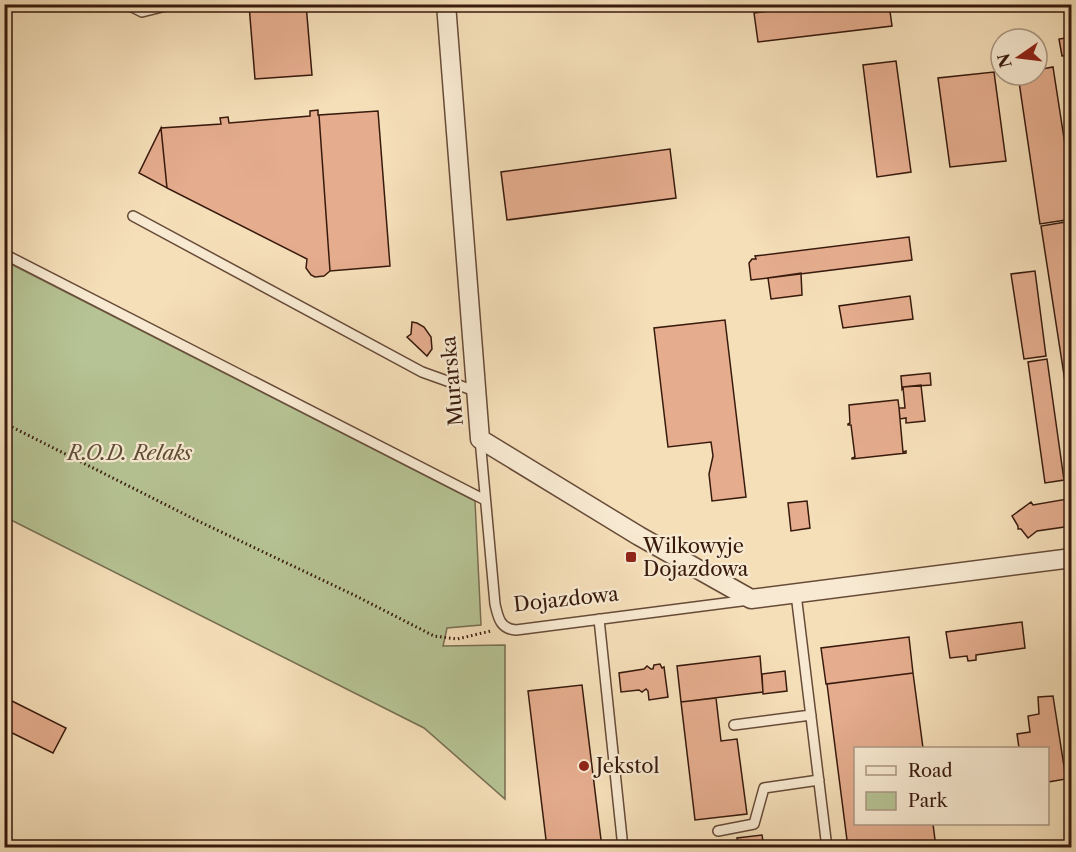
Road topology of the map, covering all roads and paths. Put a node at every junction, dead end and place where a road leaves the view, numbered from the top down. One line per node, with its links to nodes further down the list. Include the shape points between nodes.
1 (126, 4): 2 (lane, via 142,12)
2 (174, 4)
3 (446, 4): 6 (street, Murarska)
4 (133, 216): 6 (lane, via 422,372)
5 (4, 254): 9 (lane)
6 (476, 391): 8 (street, Murarska)
7 (4, 423): 14 (path, via 434,636 457,639)
8 (480, 440): 9 (lane, Dojazdowa); 12 (street, Murarska)
9 (485, 500): 14 (lane, Dojazdowa, via 495,604)
10 (1071, 558): 11 (street, Dojazdowa)
11 (796, 594): 12 (street, Dojazdowa); 15 (lane)
12 (751, 599): 13 (lane, Dojazdowa)
13 (599, 619): 14 (lane, Dojazdowa, via 516,630); 19 (lane)
14 (504, 627)
15 (811, 715): 16 (lane); 17 (lane)
16 (734, 725)
17 (819, 780): 18 (lane, via 764,788 754,824); 20 (lane)
18 (718, 831)
19 (624, 848)
20 (827, 848)

